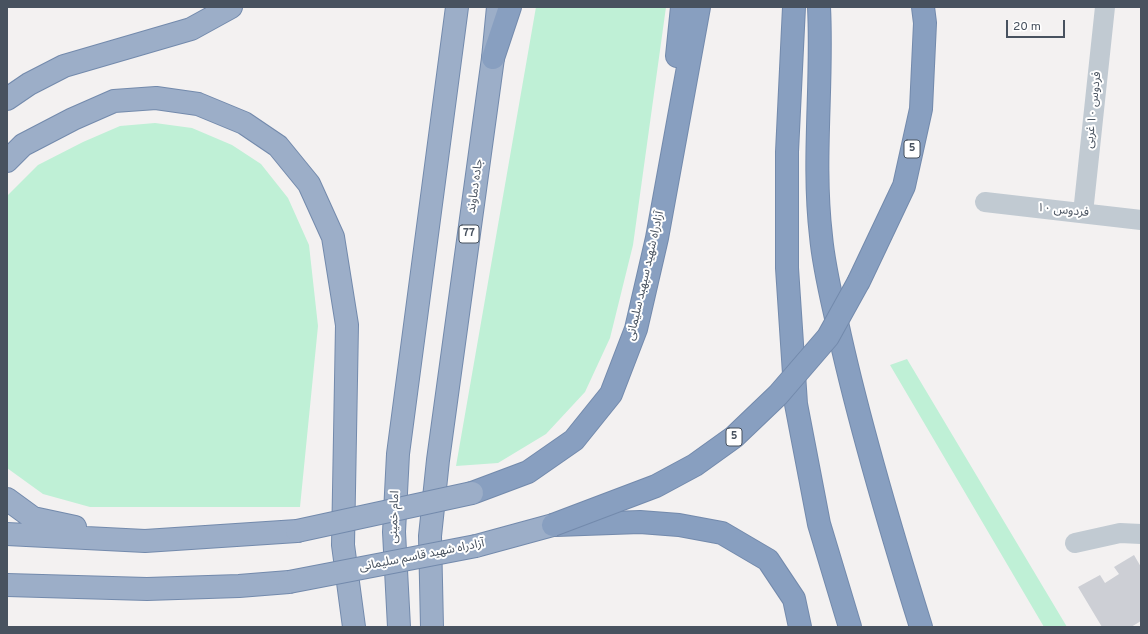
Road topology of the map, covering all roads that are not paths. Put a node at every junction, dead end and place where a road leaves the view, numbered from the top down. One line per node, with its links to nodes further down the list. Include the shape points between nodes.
1 (232, 7): 12 (highway, via 192,29 64,66)
2 (457, 7): 26 (highway, امام خمینی, via 398,454 394,532)
3 (498, 7): 11 (highway, جاده دماوند / 77)
4 (510, 7): 11 (highway)
5 (682, 7): 17 (highway)
6 (699, 7): 17 (highway, آزادراه شهید سپهبد سلیمانی)
7 (794, 7): 29 (highway, via 787,152 787,253 796,404 819,524)
8 (819, 7): 30 (highway, via 816,187 824,259 851,386 882,500)
9 (923, 7): 19 (highway, 5, bridge, via 925,23 921,109 904,186 859,281 828,337 778,395 734,437 695,465 656,486)
10 (1105, 7): 15 (street, فردوس ۱۰ غربی)
11 (493, 58): 27 (highway, جاده دماوند / 77, via 438,460 430,536)
12 (7, 99)
13 (7, 161): 25 (highway, via 23,144 114,101 156,98 198,104 244,123 278,146 309,184 334,237 346,325 343,545)
14 (985, 202): 15 (street, فردوس ۱۰)
15 (1083, 213): 16 (street, فردوس ۱۰)
16 (1141, 220)
17 (657, 238): 22 (highway, آزادراه شهید سپهبد سلیمانی, bridge, via 636,329 611,394 574,440 528,472 472,493 297,531)
18 (7, 499): 22 (highway, via 33,518)
19 (553, 525): 24 (highway, آزادراه شهید قاسم سلیمانی / 5, bridge, via 476,546 289,582 147,589); 28 (highway, via 640,522 679,525 722,533 768,560 794,599)
20 (7, 534): 22 (highway)
21 (1141, 534): 23 (street, via 1120,533)
22 (144, 541)
23 (1075, 543)
24 (7, 584)
25 (354, 627)
26 (399, 627)
27 (432, 627)
28 (800, 627)
29 (850, 627)
30 (921, 627)

